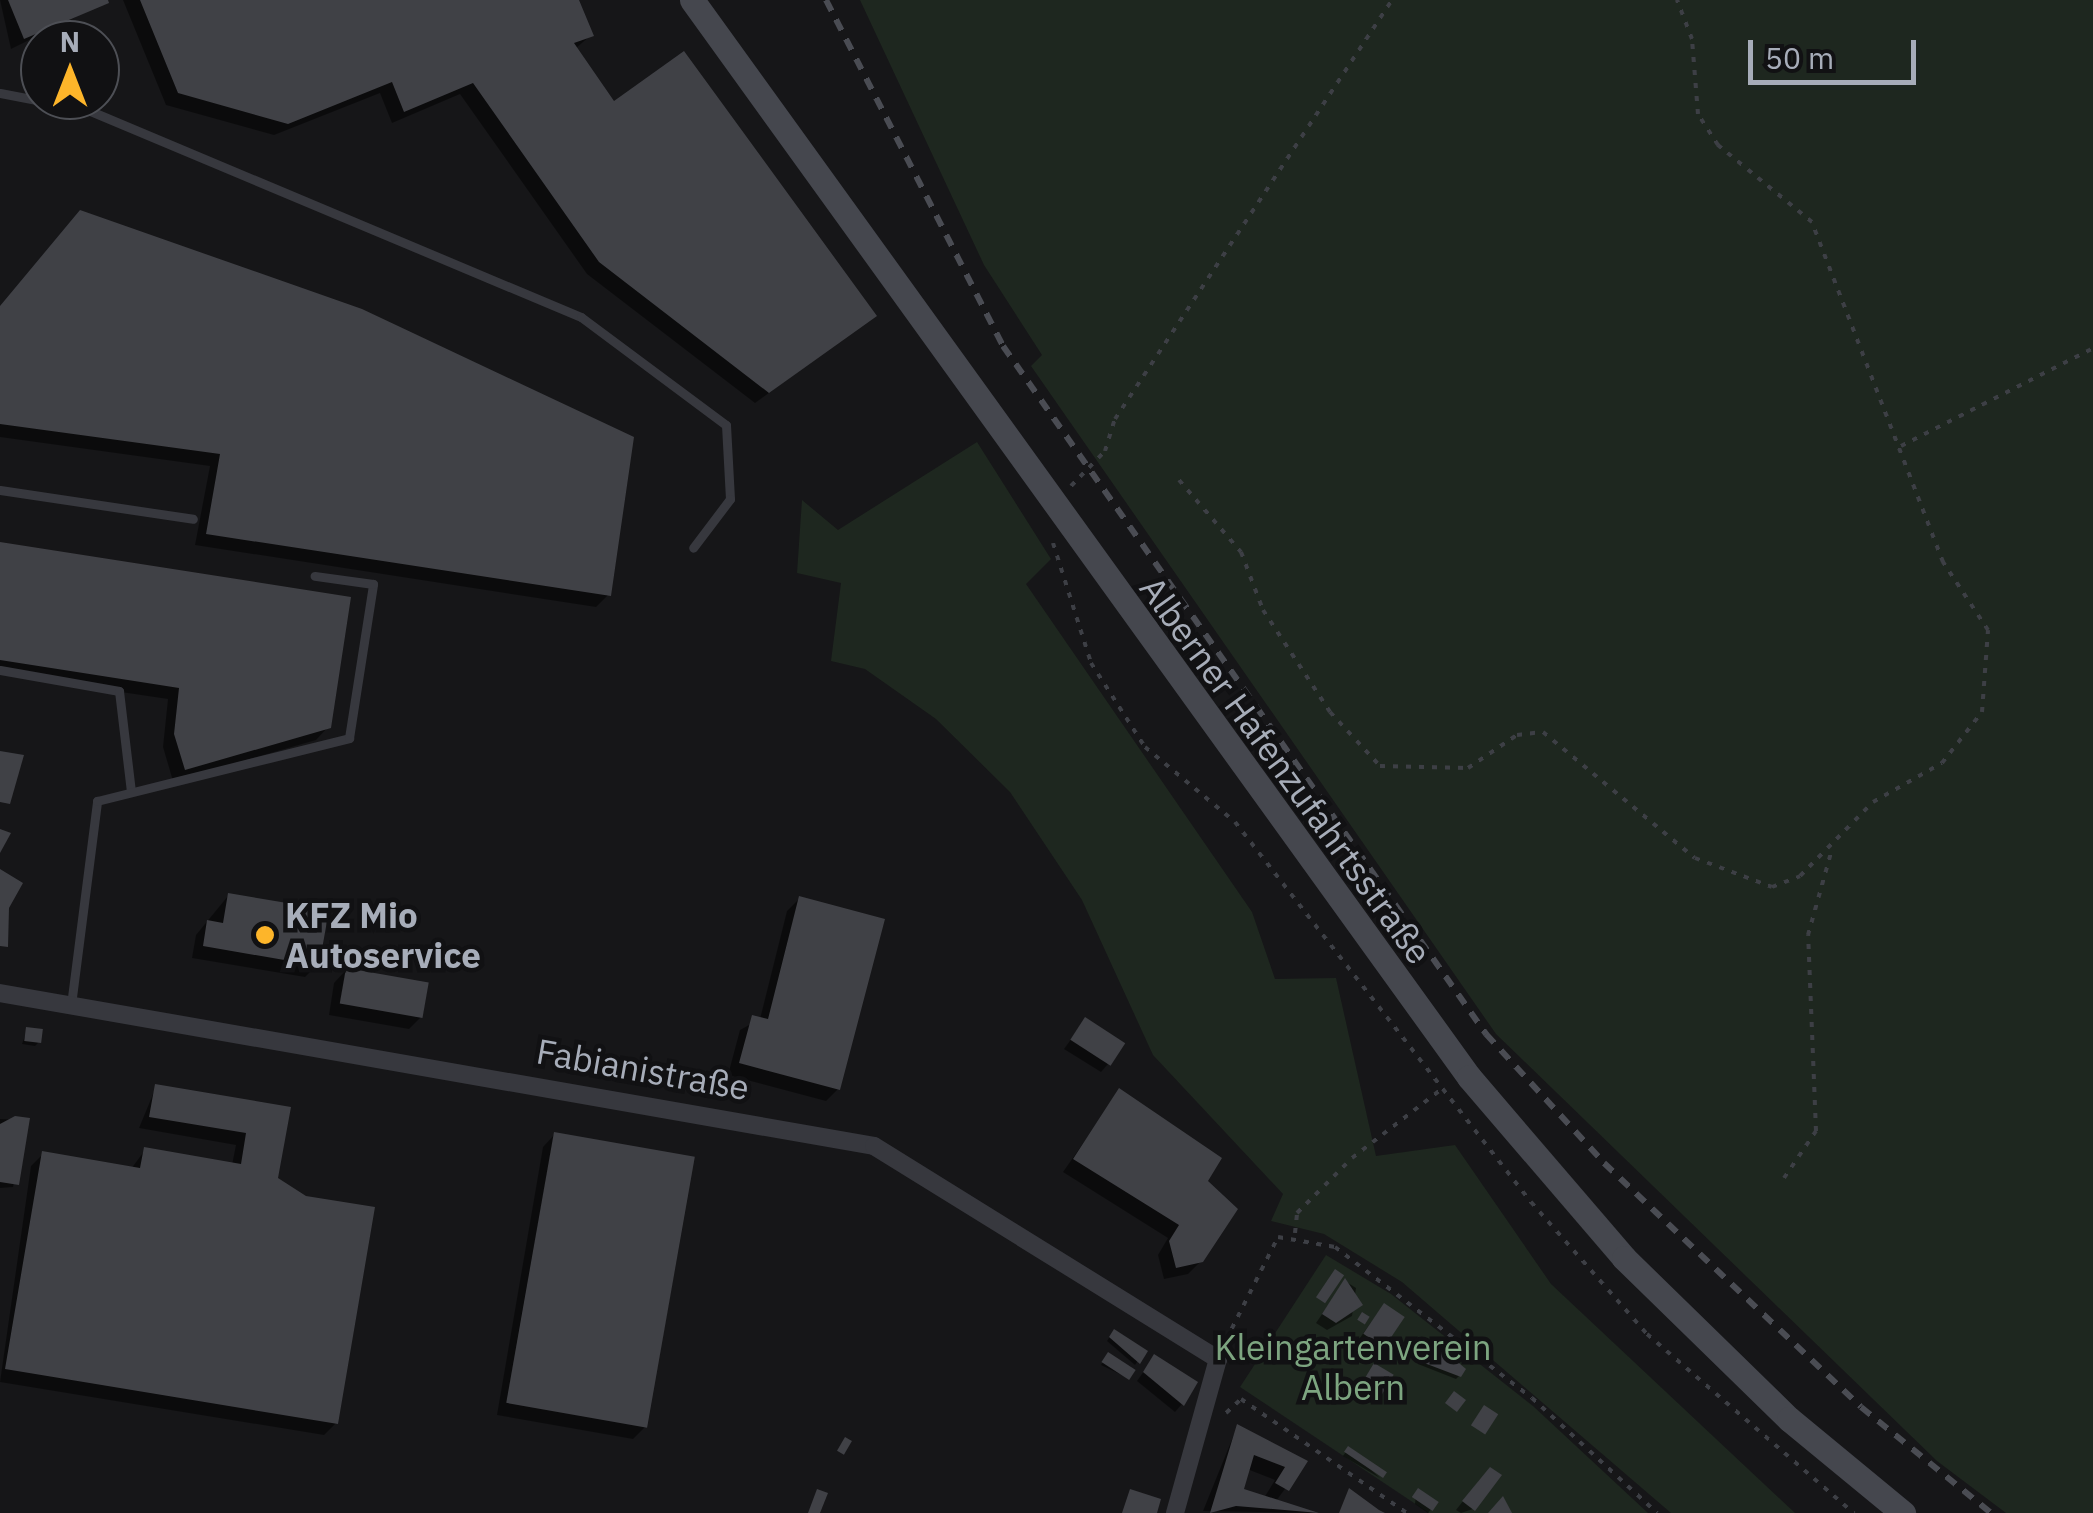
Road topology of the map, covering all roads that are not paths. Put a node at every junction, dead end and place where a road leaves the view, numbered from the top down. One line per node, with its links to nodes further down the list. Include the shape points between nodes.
1 (692, 0): 12 (main road, Alberner Hafenzufahrtsstraße, via 1058,517 1544,1168 1724,1358)
2 (0, 93): 5 (lane, via 88,110 581,317 726,425 730,499)
3 (0, 490): 4 (lane)
4 (193, 519)
5 (693, 548)
6 (315, 576): 8 (lane, via 373,584 349,738)
7 (0, 670): 8 (lane, via 119,690)
8 (131, 791): 10 (lane, via 98,801)
9 (0, 993): 10 (street, Fabianistraße)
10 (71, 1005): 11 (street, Fabianistraße, via 836,1134 907,1162 1218,1358)
11 (1174, 1513)
12 (1902, 1513)

